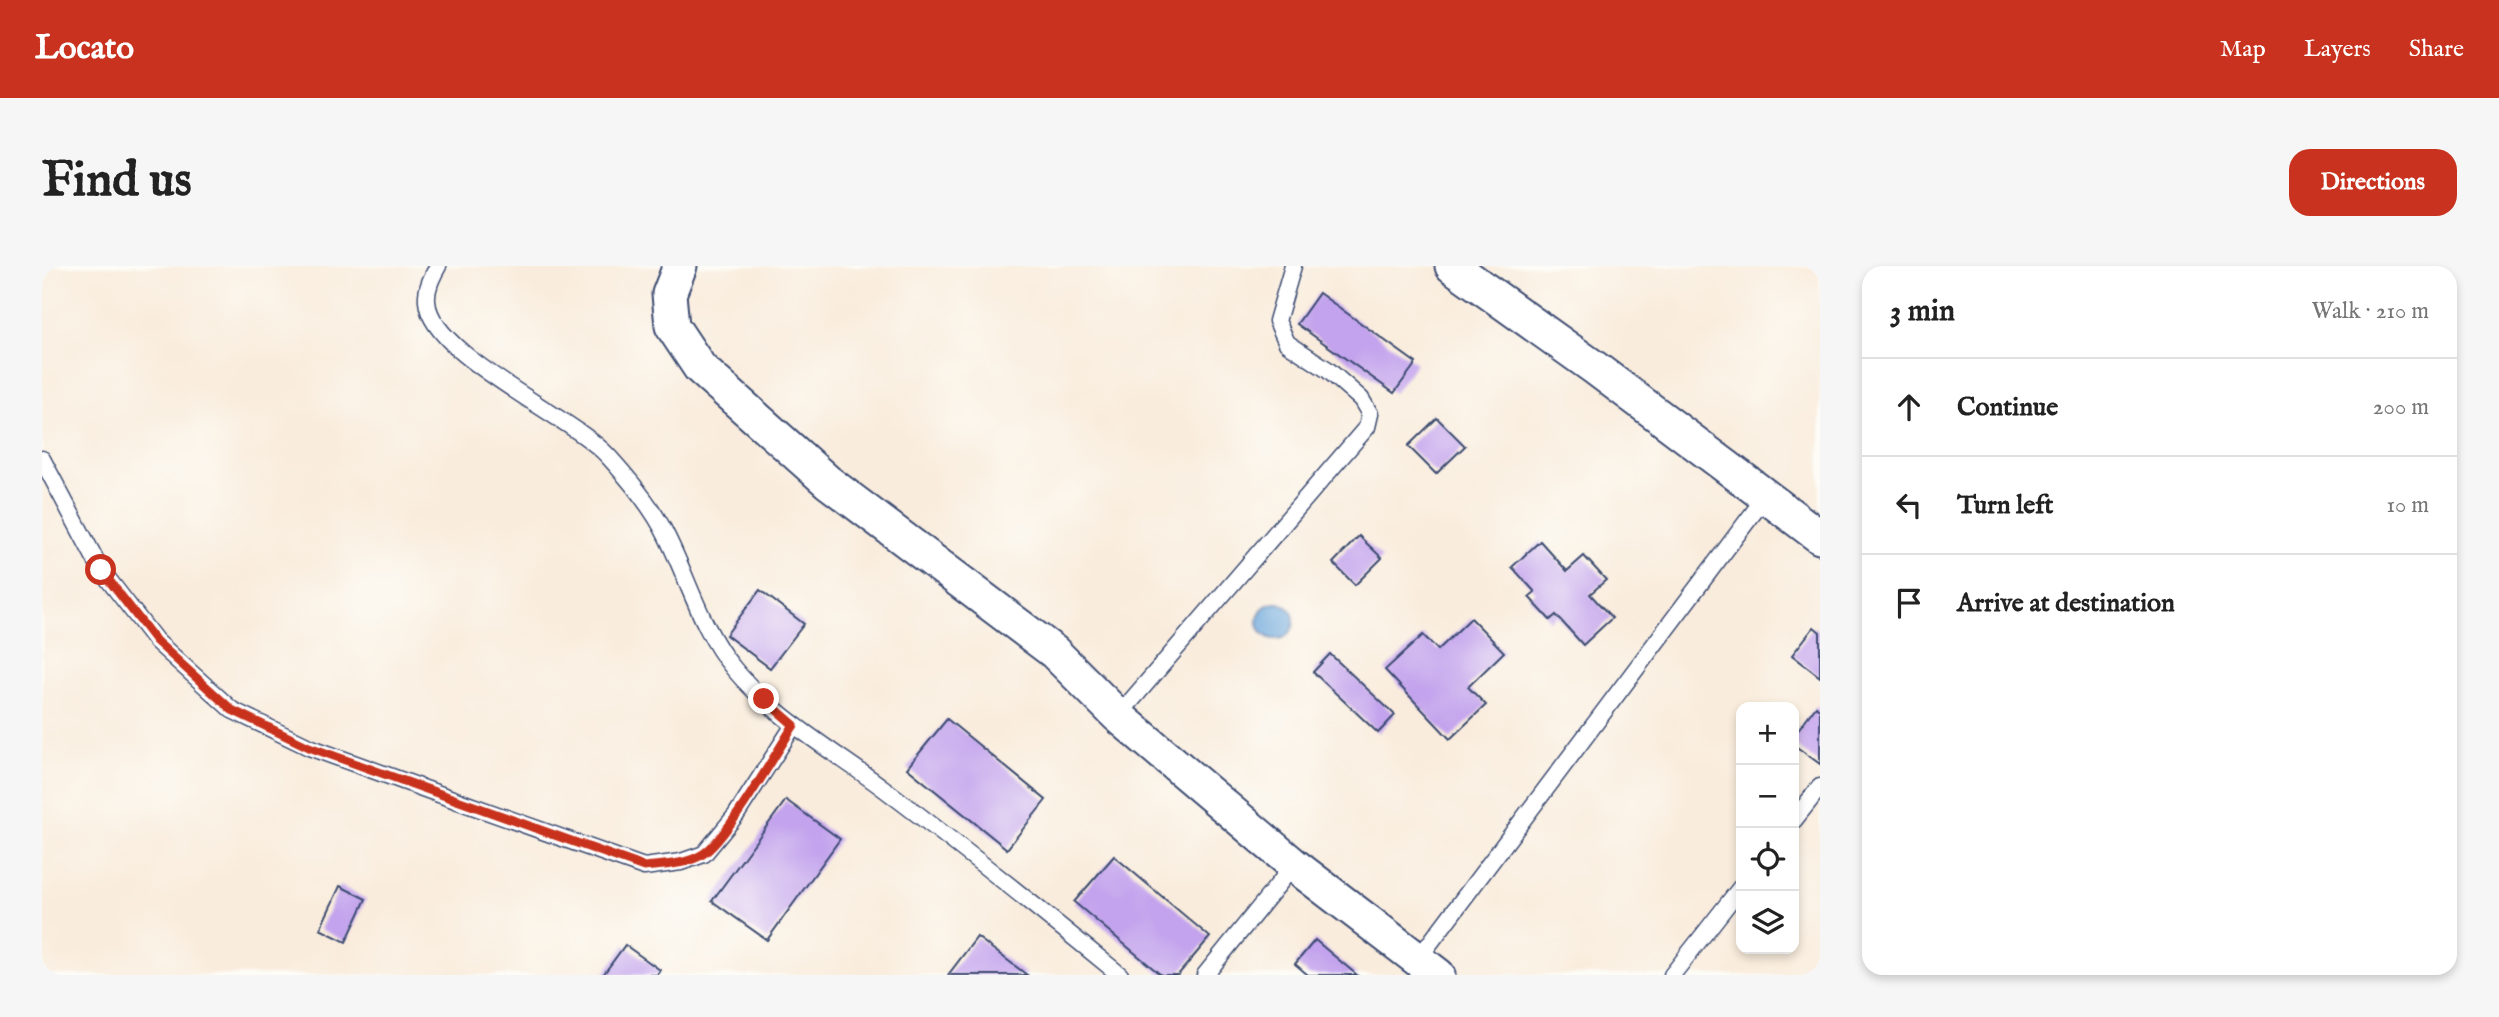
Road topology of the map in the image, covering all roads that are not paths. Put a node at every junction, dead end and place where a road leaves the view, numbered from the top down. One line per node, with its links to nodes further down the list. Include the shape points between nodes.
1 (438, 266): 9 (lane, via 428,283 426,303 445,339 587,435 609,457 666,534 714,641 735,670)
2 (680, 266): 8 (street, via 669,294 672,326 700,368 828,482 1054,652)
3 (1293, 266): 8 (lane, via 1278,321 1287,343 1360,398 1370,414 1367,427)
4 (1452, 266): 6 (street)
5 (42, 459): 9 (lane, via 101,570 156,641 232,710 309,747 644,867 704,854 736,815)
6 (1766, 496): 7 (street); 14 (lane)
7 (1820, 537)
8 (1118, 716): 12 (street)
9 (794, 725): 15 (lane, via 882,788)
10 (1820, 787): 11 (lane)
11 (1799, 814)
12 (1294, 864): 14 (street); 16 (lane)
13 (1738, 891): 17 (lane)
14 (1428, 967)
15 (1120, 975)
16 (1205, 975)
17 (1672, 975)

